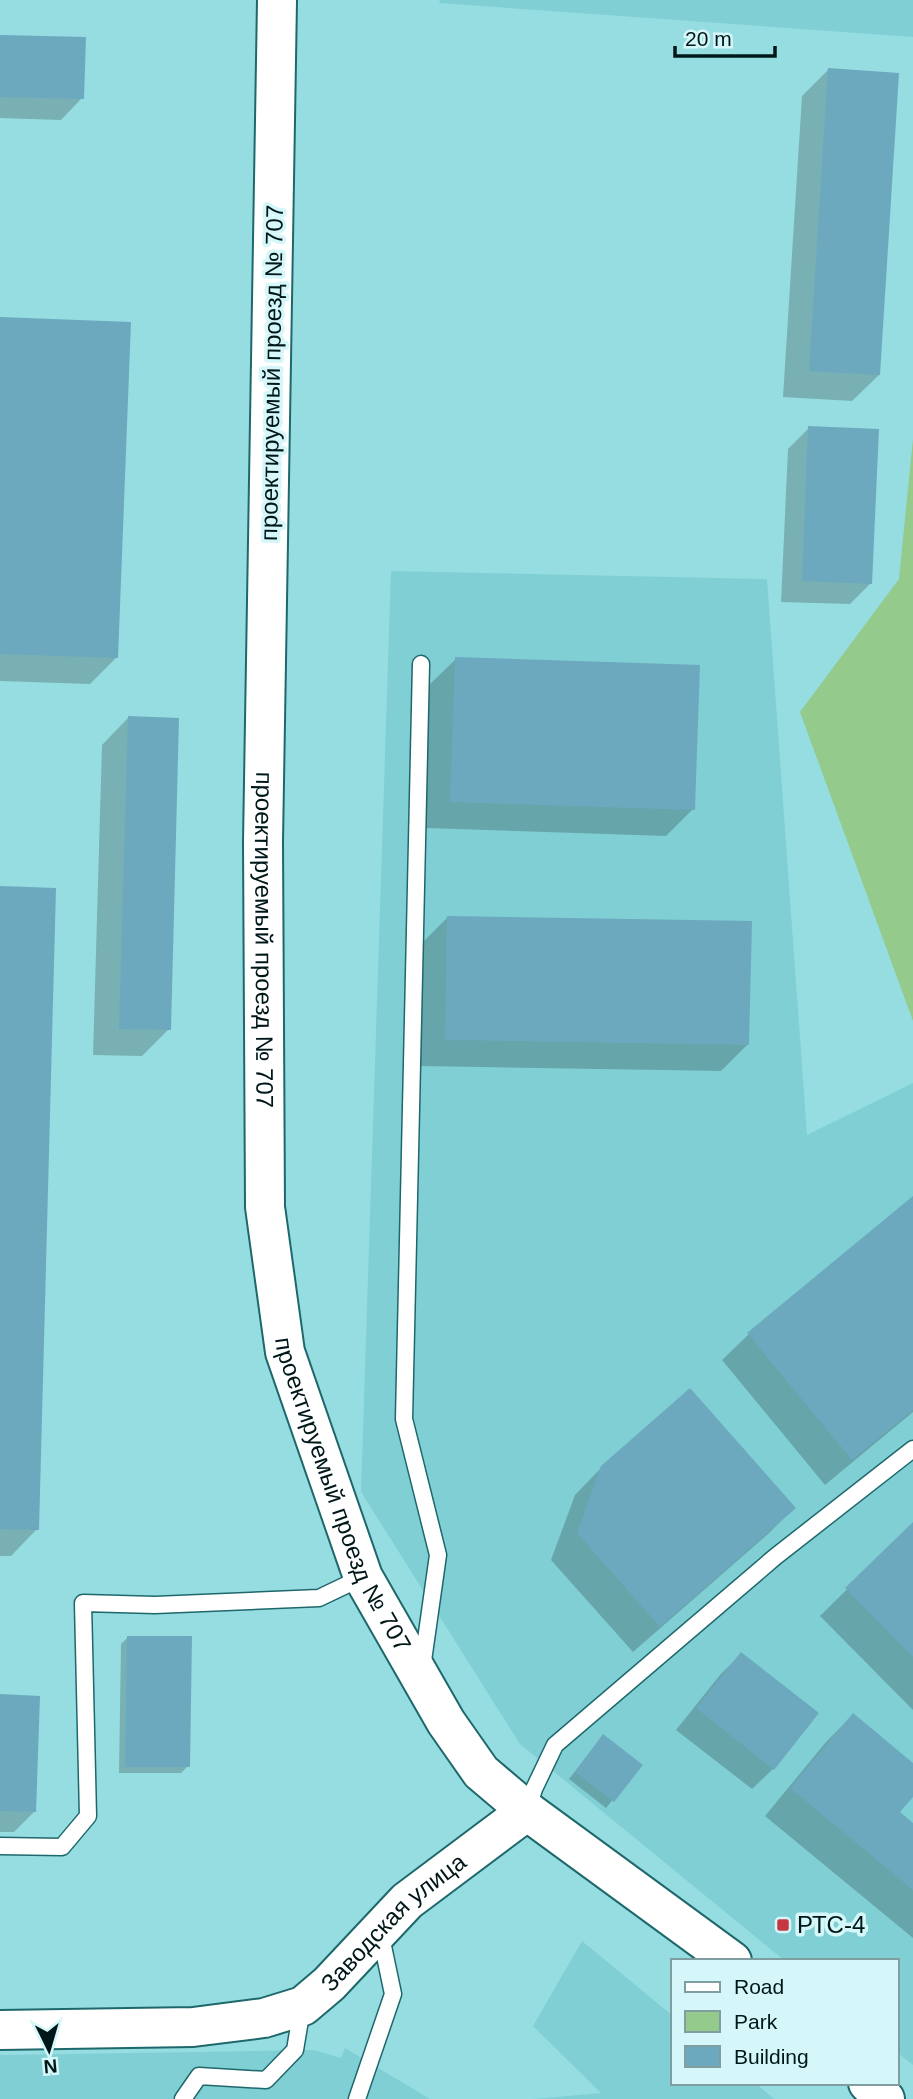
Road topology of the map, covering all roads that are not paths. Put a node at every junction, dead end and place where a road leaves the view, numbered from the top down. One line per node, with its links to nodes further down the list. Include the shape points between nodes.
1 (277, 0): 4 (street, проектируемый проезд № 707, via 263,842 265,1207 285,1352)
2 (421, 664): 5 (lane, via 404,1419 438,1555)
3 (913, 1449): 6 (lane, via 775,1557 555,1745)
4 (363, 1577): 5 (street, проектируемый проезд № 707); 7 (lane, via 319,1598 155,1605 83,1603 88,1816 62,1847)
5 (420, 1679): 6 (street, проектируемый проезд № 707, via 481,1772)
6 (527, 1811): 8 (street, Заводская улица, via 407,1901); 9 (street)
7 (0, 1846)
8 (380, 1930): 10 (street, Заводская улица); 14 (lane, via 393,1994)
9 (729, 1959)
10 (303, 2006): 11 (street, Заводская улица, via 264,2018 193,2027); 13 (lane, via 295,2050 265,2080 199,2076)
11 (0, 2030)
12 (870, 2085): 15 (street)
13 (183, 2099)
14 (357, 2099)
15 (885, 2099)

